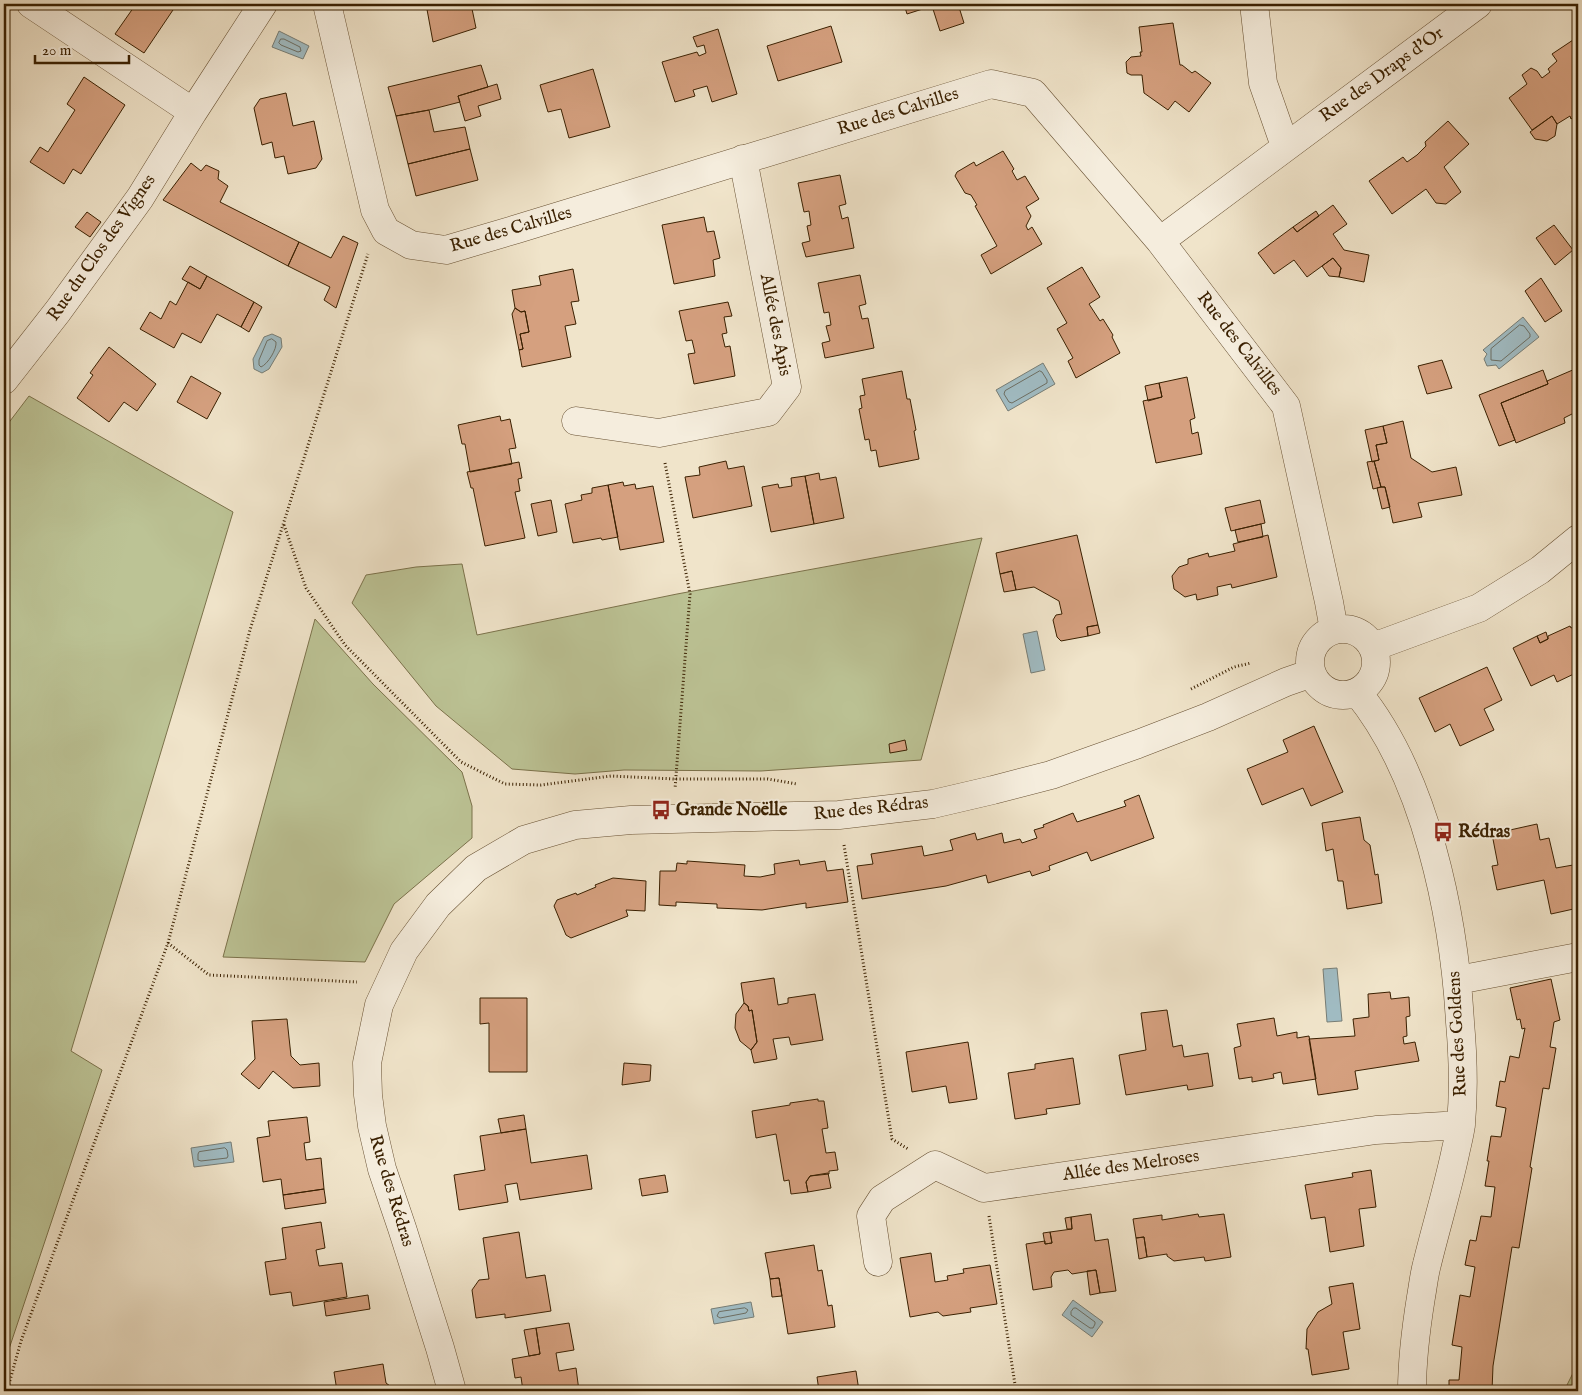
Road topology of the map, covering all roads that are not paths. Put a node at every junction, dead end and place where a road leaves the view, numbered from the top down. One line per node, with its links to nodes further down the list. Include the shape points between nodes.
1 (31, 4): 6 (street)
2 (263, 4): 6 (street, Rue du Clos des Vignes)
3 (327, 4): 8 (street, Rue des Calvilles, via 375,210 386,231 411,245 446,250)
4 (1254, 4): 7 (street, via 1263,83)
5 (1478, 4): 7 (street, Rue des Draps d'Or)
6 (193, 112): 10 (street, Rue du Clos des Vignes, via 134,205)
7 (1285, 146): 9 (street, Rue des Draps d'Or)
8 (743, 159): 9 (street, Rue des Calvilles, via 991,84 1033,93); 11 (street, Allée des Apis, via 787,387 768,412 660,433)
9 (1160, 241): 13 (street, Rue des Calvilles, via 1286,406)
10 (4, 380)
11 (576, 421)
12 (1578, 539): 14 (street, via 1540,570 1479,608)
13 (1334, 630): 14 (street, via 1352,629 1368,639); 15 (street, via 1316,642 1311,652)
14 (1373, 647): 16 (street, via 1377,657 1373,678)
15 (1312, 673): 16 (street, via 1326,690 1347,695); 21 (street, Rue des Rédras, via 1138,744 993,790 932,804 839,815 631,820 575,825 524,840 476,868 438,904 404,951 379,1005 367,1064 372,1126 382,1169)
16 (1358, 692): 18 (street, Rue des Goldens, via 1389,739 1412,788 1447,909)
17 (1578, 957): 18 (street)
18 (1458, 980): 19 (street, Rue des Goldens, via 1463,1063)
19 (1461, 1125): 20 (street, Allée des Melroses, via 1376,1130 984,1188 935,1165 882,1199 871,1216); 22 (street, Rue des Goldens, via 1426,1266)
20 (878, 1262)
21 (452, 1391)
22 (1412, 1391)

